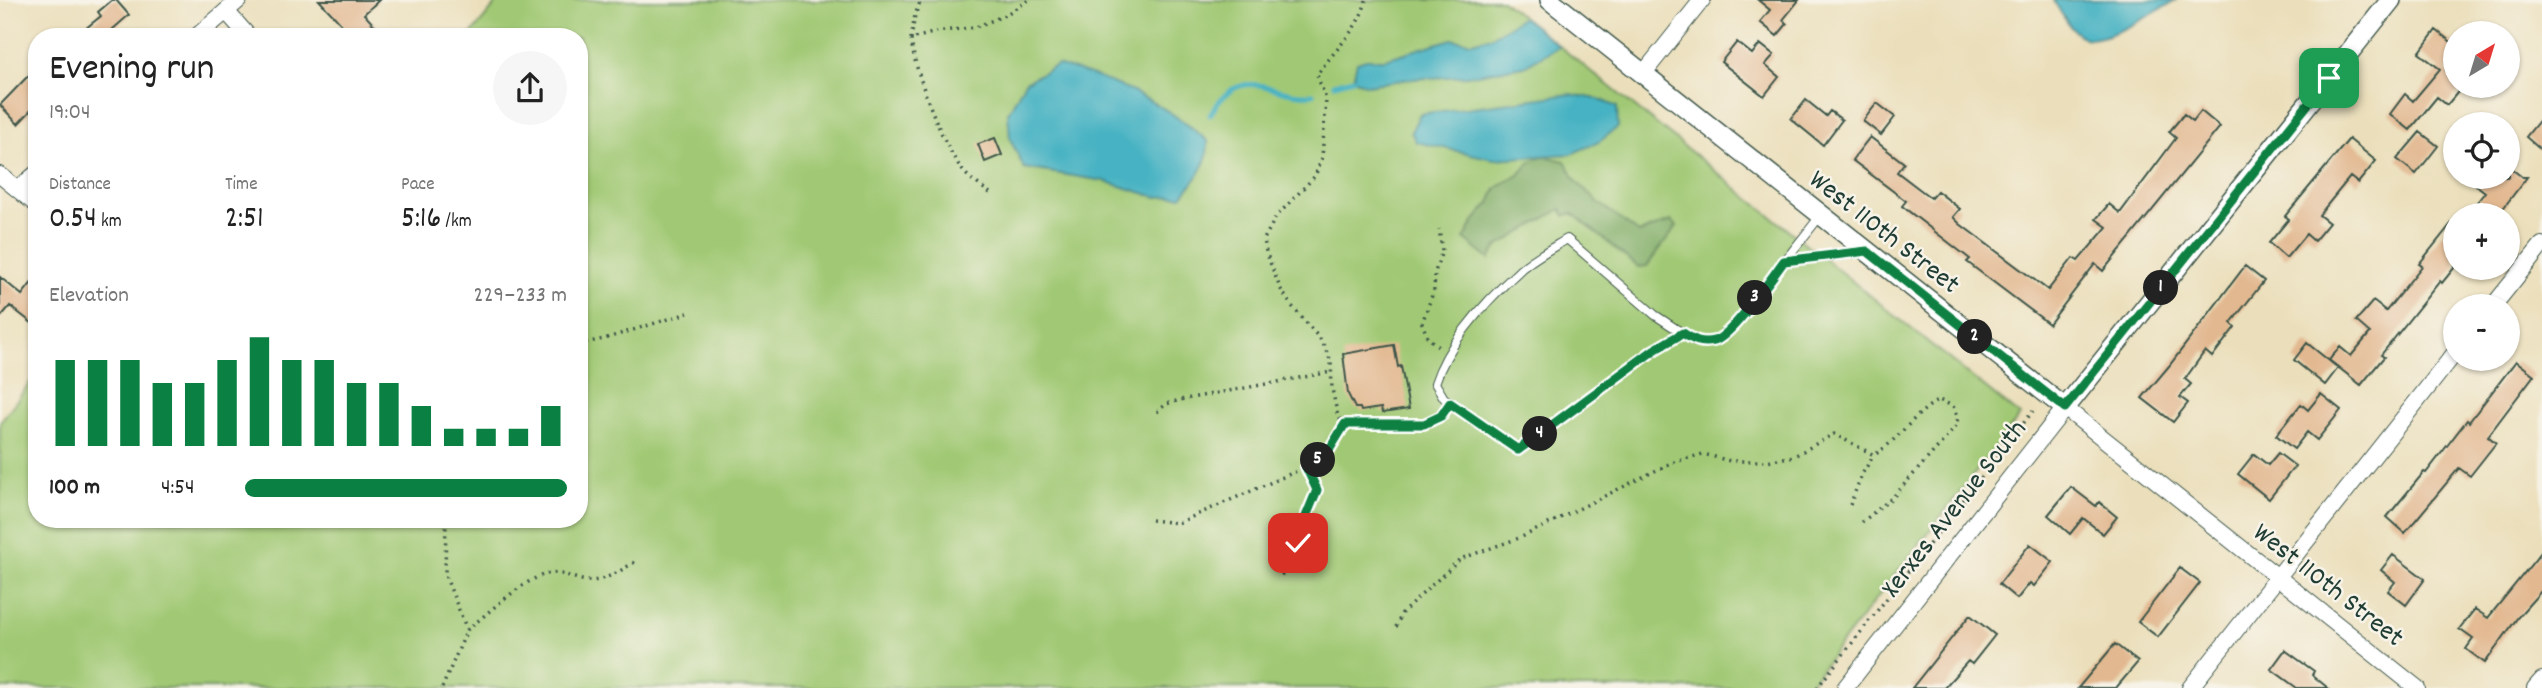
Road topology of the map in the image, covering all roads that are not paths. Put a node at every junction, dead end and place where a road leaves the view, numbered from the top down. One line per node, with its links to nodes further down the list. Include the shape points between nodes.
1 (239, 0): 5 (street)
2 (1550, 0): 8 (street, West 110th Street)
3 (1702, 0): 8 (street)
4 (2391, 0): 20 (street, Xerxes Avenue South)
5 (226, 11): 6 (street); 7 (street)
6 (206, 28)
7 (241, 28)
8 (1643, 74): 13 (street, West 110th Street)
9 (0, 175): 11 (street)
10 (28, 181): 11 (street)
11 (18, 189): 12 (street)
12 (28, 197)
13 (1821, 215): 15 (street, West 110th Street); 16 (lane)
14 (2542, 245): 17 (street)
15 (1867, 251): 16 (lane); 20 (street, West 110th Street)
16 (1784, 261): 18 (lane, via 1731,329 1716,341 1696,342)
17 (2503, 294)
18 (1683, 333): 18 (lane, via 1518,450 1450,403 1435,383 1442,362 1479,313 1523,268 1567,239 1655,315)
19 (2443, 368): 21 (street)
20 (2065, 408): 21 (street, West 110th Street); 23 (street, Xerxes Avenue South)
21 (2277, 577): 24 (street); 25 (street, West 110th Street)
22 (2542, 680): 26 (street)
23 (1845, 688)
24 (2190, 688)
25 (2417, 688)
26 (2535, 688)

